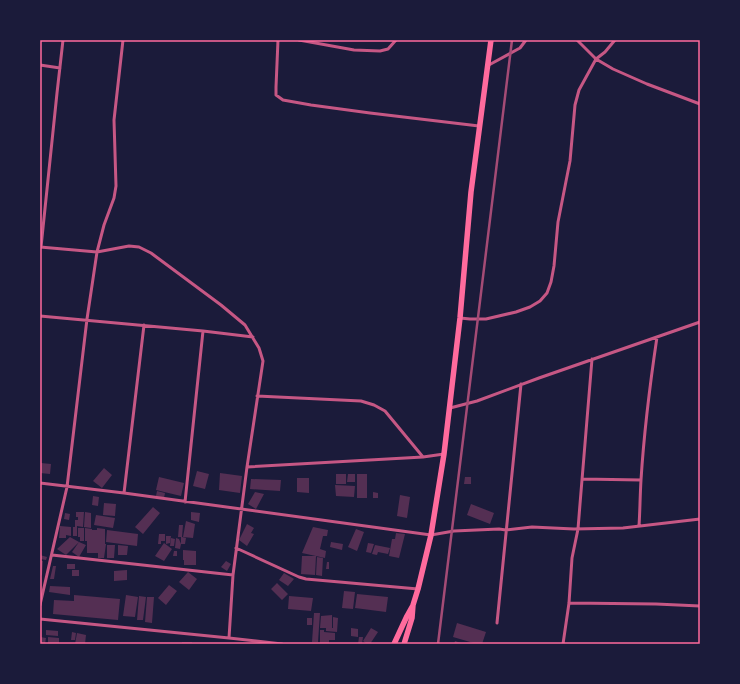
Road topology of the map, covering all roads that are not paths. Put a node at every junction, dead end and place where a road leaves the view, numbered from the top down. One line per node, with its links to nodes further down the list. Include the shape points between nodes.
1 (63, 40): 13 (street)
2 (124, 40): 17 (street, via 114,120 116,186)
3 (278, 40): 15 (street, via 276,95 283,100)
4 (299, 40): 5 (street, via 354,50 380,51 388,49)
5 (396, 40)
6 (491, 40): 12 (highway)
7 (526, 40): 12 (street, via 520,48)
8 (577, 40): 10 (street)
9 (615, 40): 10 (street)
10 (596, 59): 14 (street, via 647,84); 19 (street, via 574,105 570,161 558,222 554,266 547,293 540,301 516,312 486,319)
11 (40, 65): 13 (street)
12 (487, 66): 15 (highway)
13 (60, 68): 16 (street)
14 (700, 104)
15 (479, 126): 19 (highway)
16 (40, 247): 17 (street)
17 (97, 252): 20 (street); 24 (street, via 129,246 151,253 245,325)
18 (40, 316): 20 (street)
19 (460, 318): 29 (highway)
20 (87, 319): 22 (street); 36 (street)
21 (700, 322): 25 (street)
22 (144, 325): 23 (street); 37 (street)
23 (203, 330): 24 (street); 38 (street)
24 (253, 337): 28 (street, via 263,361)
25 (657, 337): 26 (street); 34 (street)
26 (592, 360): 27 (street); 33 (street)
27 (521, 384): 29 (street, via 477,401); 43 (street)
28 (257, 396): 31 (street, via 361,401 374,404 385,411); 32 (street)
29 (450, 408): 30 (highway)
30 (444, 454): 31 (street); 44 (highway)
31 (423, 457): 32 (street)
32 (246, 467): 39 (street)
33 (582, 478): 34 (street); 42 (street)
34 (641, 480): 41 (street)
35 (40, 483): 36 (street)
36 (67, 487): 37 (street); 46 (street)
37 (124, 493): 38 (street)
38 (185, 502): 39 (street)
39 (241, 510): 44 (street); 45 (street)
40 (700, 519): 41 (street)
41 (639, 526): 42 (street)
42 (578, 529): 43 (street, via 532,527); 49 (street, via 572,558)
43 (506, 530): 44 (street, via 454,531); 54 (street)
44 (431, 535): 48 (highway)
45 (236, 548): 47 (street); 48 (street, via 306,579)
46 (52, 555): 47 (street); 50 (street)
47 (233, 575): 55 (street)
48 (418, 589): 51 (highway)
49 (569, 603): 52 (street); 59 (street)
50 (40, 605)
51 (413, 605): 57 (highway); 58 (highway)
52 (700, 606)
53 (40, 619): 55 (street)
54 (496, 622)
55 (229, 638): 56 (street)
56 (282, 644)
57 (394, 644)
58 (404, 644)
59 (563, 644)

